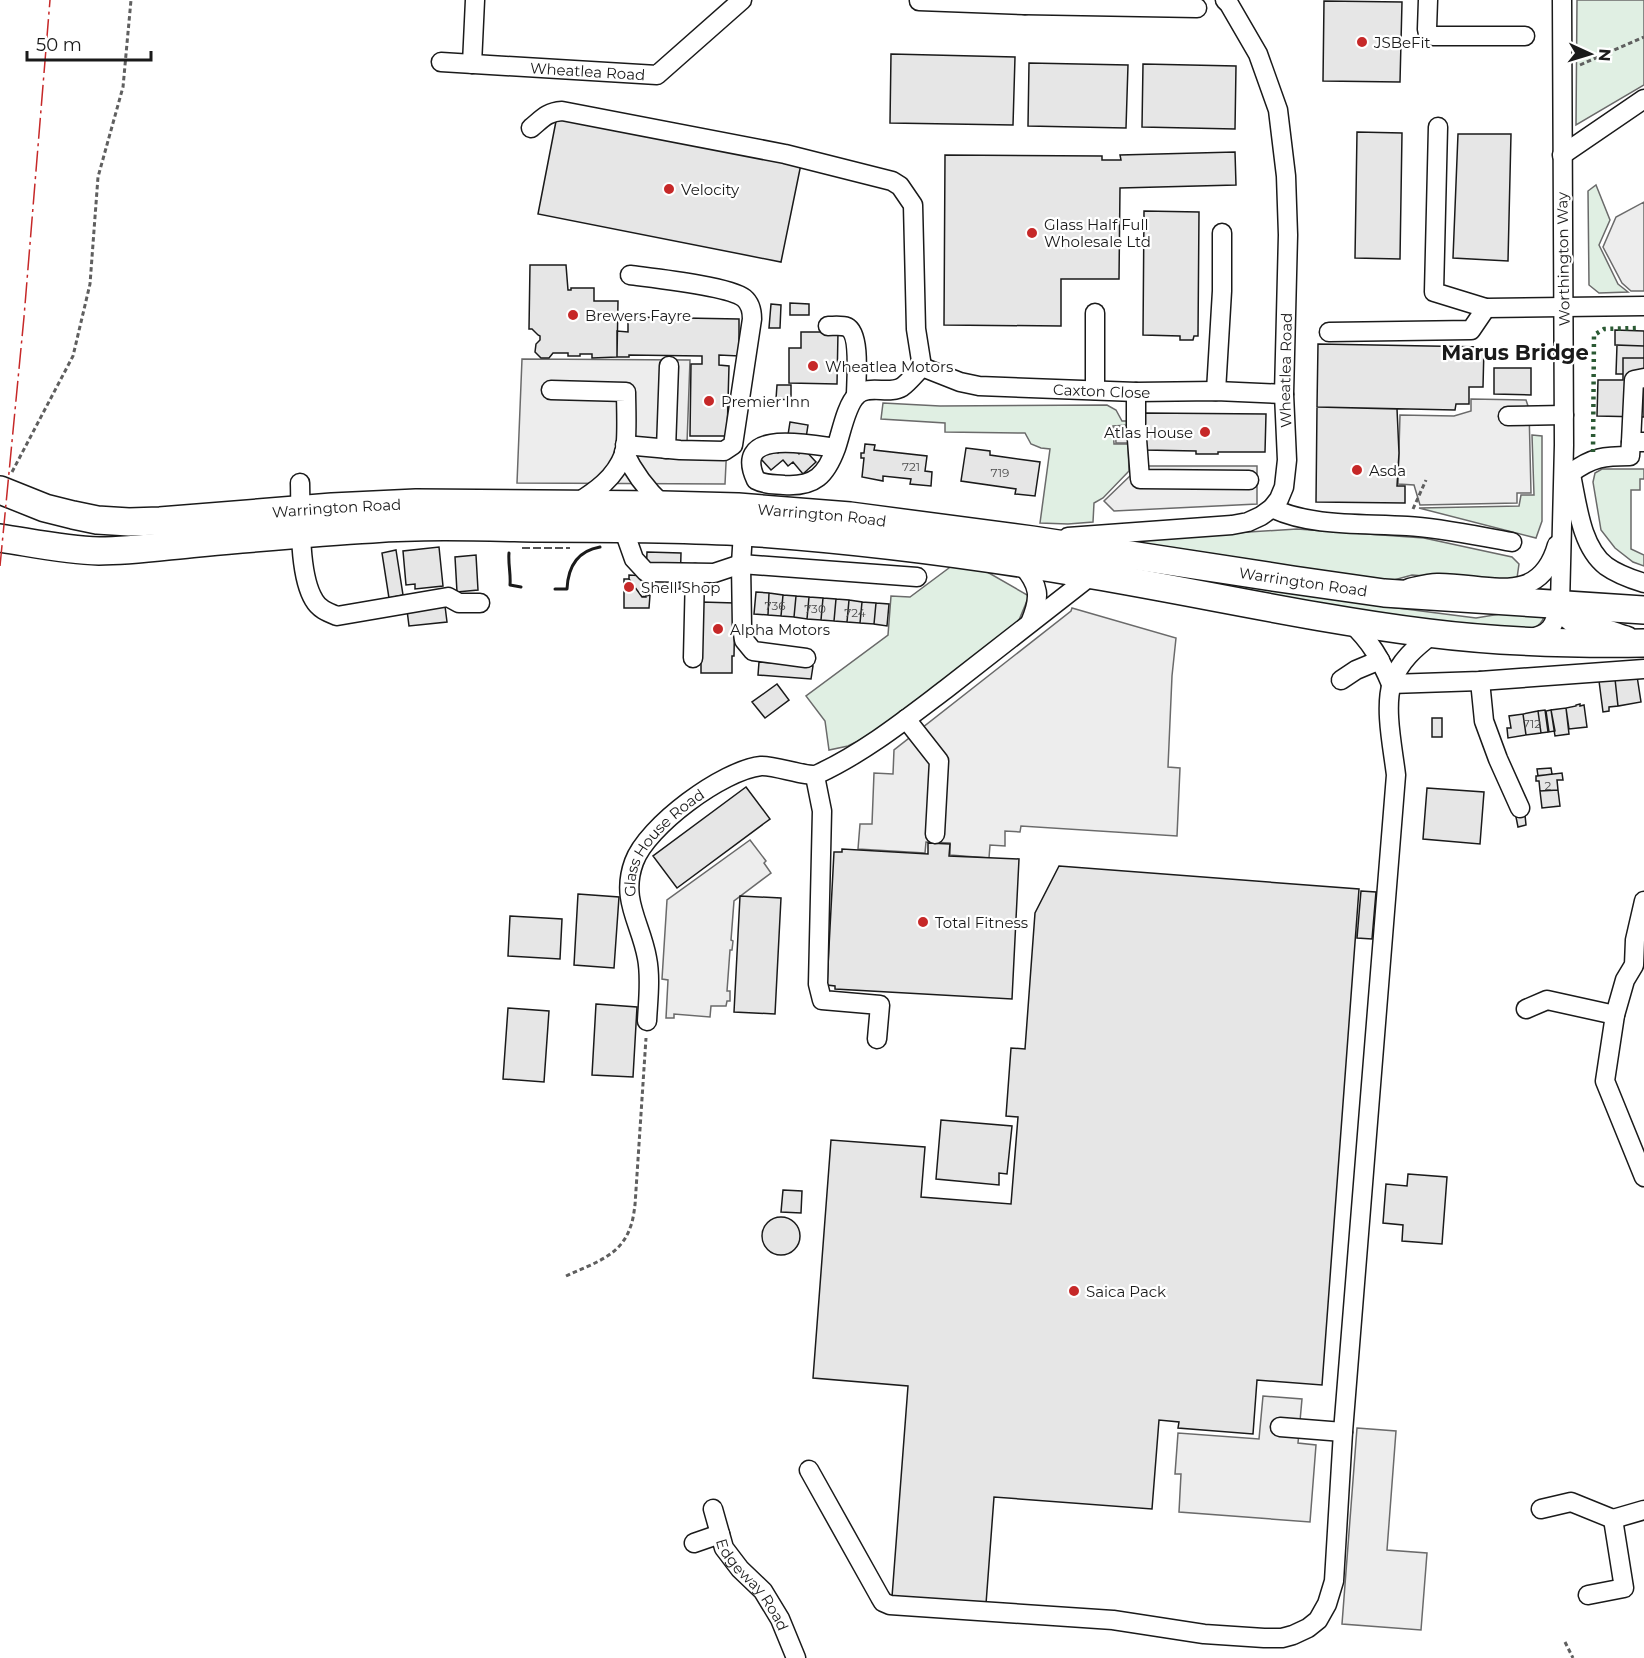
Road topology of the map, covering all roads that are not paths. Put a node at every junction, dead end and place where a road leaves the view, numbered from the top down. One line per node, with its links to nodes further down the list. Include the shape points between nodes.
1 (475, 0): 11 (street)
2 (742, 0): 11 (street, Wheatlea Road, via 657,75)
3 (1428, 0): 9 (street, via 1427,29 1432,36)
4 (1562, 0): 15 (street, Worthington Way)
5 (919, 1): 7 (street)
6 (1230, 1): 31 (street, Wheatlea Road, via 1258,54 1278,110 1288,235)
7 (1025, 3): 8 (street)
8 (1197, 8)
9 (1525, 36)
10 (441, 63): 11 (street, Wheatlea Road)
11 (472, 64)
12 (1644, 99): 15 (street)
13 (1438, 127): 20 (street, via 1434,292)
14 (531, 128): 25 (street, via 548,114 562,111 785,154 892,181 913,206 916,329)
15 (1562, 155): 18 (street, Worthington Way)
16 (1222, 233): 29 (street)
17 (630, 275): 39 (street, via 736,293 748,302 752,313 733,445 724,451)
18 (1564, 306): 19 (street); 20 (street); 33 (street, Worthington Way)
19 (1644, 306)
20 (1486, 308): 23 (street, via 1471,330)
21 (1095, 312): 28 (street)
22 (828, 326): 32 (street, via 844,326 854,336)
23 (1329, 332)
24 (669, 366): 39 (street)
25 (922, 367): 28 (street, Caxton Close, via 979,386); 32 (street, via 901,388 865,390)
26 (1644, 378): 35 (street, via 1634,380)
27 (551, 390): 38 (street, via 626,392)
28 (1095, 390): 30 (street, Caxton Close)
29 (1216, 391): 30 (street, Caxton Close); 31 (street, Caxton Close)
30 (1136, 392): 41 (street, via 1140,479)
31 (1284, 394): 45 (street, Wheatlea Road, via 1286,473 1284,487)
32 (856, 396): 37 (street)
33 (1564, 415): 34 (street); 36 (street, Worthington Way)
34 (1508, 416)
35 (1638, 442): 40 (street, via 1630,456 1604,456)
36 (1564, 445): 40 (street); 47 (street, Worthington Way)
37 (836, 448)
38 (625, 449): 39 (street); 43 (street, via 603,485); 44 (street, via 643,485)
39 (666, 449)
40 (1571, 472): 57 (street, via 1586,539 1594,554 1612,570)
41 (1249, 480)
42 (1, 491): 46 (highway, Warrington Road, via 45,508 97,520 160,521)
43 (575, 504): 44 (highway, Warrington Road); 46 (highway, Warrington Road, via 416,503)
44 (663, 505): 52 (highway, Warrington Road, via 850,516)
45 (1272, 508): 51 (street, via 1303,518 1409,526); 52 (street, via 1248,522 1232,525)
46 (301, 509): 48 (highway, Warrington Road, via 375,528); 50 (highway, Warrington Road, via 128,550 68,549); 59 (street, via 303,572 314,600 324,611 337,616 448,597 459,603)
47 (1563, 517): 58 (street, Worthington Way, via 1552,560 1544,573 1529,583 1500,588 1436,582); 60 (street, Worthington Way)
48 (624, 528): 49 (highway, Warrington Road); 54 (street, via 634,559 646,572)
49 (743, 532): 52 (highway, Warrington Road); 53 (street)
50 (0, 538)
51 (1512, 542)
52 (1026, 552): 55 (highway, Warrington Road); 58 (highway, Warrington Road); 63 (street, via 1038,600)
53 (741, 564): 54 (street, via 714,573); 56 (street); 68 (street, via 742,627 748,647)
54 (695, 573): 67 (street)
55 (1092, 574): 62 (highway, Warrington Road); 63 (street)
56 (904, 582)
57 (1644, 584)
58 (1384, 593): 60 (highway, Warrington Road)
59 (480, 603)
60 (1560, 604): 61 (highway, Warrington Road); 65 (street, Worthington Way, via 1551,629 1542,636); 66 (street, via 1563,616 1574,624)
61 (1644, 610)
62 (1350, 622): 64 (highway, Warrington Road); 69 (street, via 1366,637)
63 (1029, 625): 74 (street)
64 (1433, 634): 65 (highway, Warrington Road); 73 (street, via 1408,656)
65 (1516, 640): 66 (highway, Warrington Road)
66 (1644, 642)
67 (693, 658)
68 (806, 658)
69 (1380, 660): 71 (street); 73 (street)
70 (1644, 669): 72 (street)
71 (1341, 680)
72 (1480, 681): 73 (street); 76 (street, via 1484,722)
73 (1391, 684): 86 (street, via 1388,715 1396,775)
74 (906, 719): 75 (street, via 862,751); 77 (street, via 939,761)
75 (815, 776): 82 (street, Glass House Road, via 763,766 729,776 675,813 644,844 635,858 629,888 647,958); 83 (street, via 822,811 818,984 822,1000 880,1005)
76 (1520, 808)
77 (935, 834)
78 (1644, 901): 79 (street, via 1635,940)
79 (1639, 965): 81 (street, via 1625,980)
80 (1526, 1009): 81 (street, via 1546,1000)
81 (1615, 1015): 84 (street, via 1605,1081)
82 (647, 1021)
83 (877, 1039)
84 (1644, 1177)
85 (1280, 1427): 86 (street)
86 (1343, 1432): 87 (street, via 1332,1593 1318,1620 1282,1638 1204,1634 1113,1620 890,1605 883,1602)
87 (809, 1470)
88 (713, 1509): 92 (street, Edgeway Road)
89 (1541, 1509): 91 (street, via 1571,1502)
90 (1644, 1510): 91 (street)
91 (1613, 1519): 94 (street, via 1624,1588)
92 (720, 1534): 93 (street); 95 (street, Edgeway Road, via 724,1548 763,1591 780,1619)
93 (694, 1543)
94 (1588, 1595)
95 (792, 1656)

